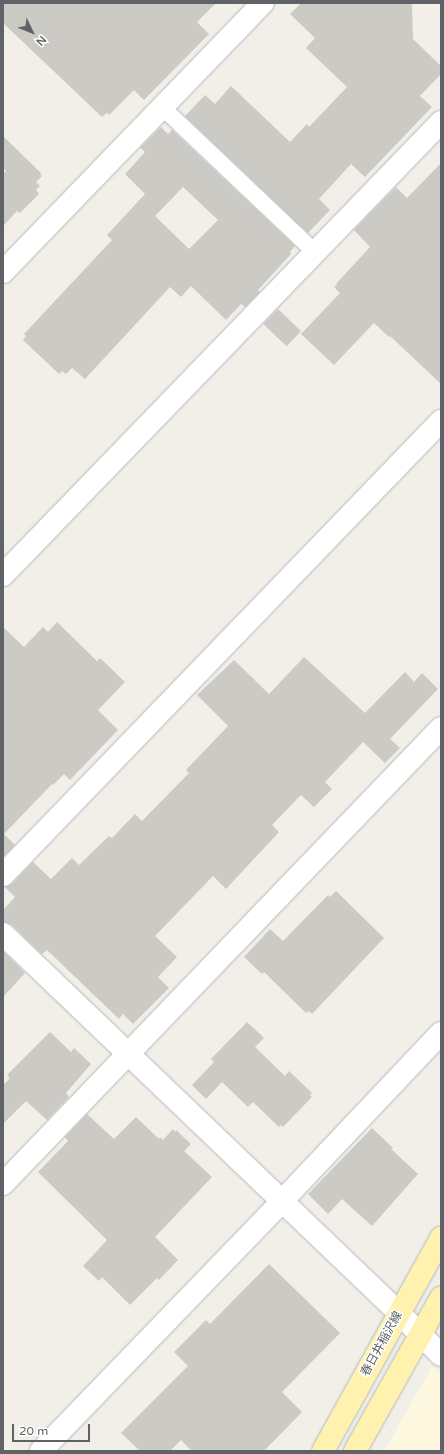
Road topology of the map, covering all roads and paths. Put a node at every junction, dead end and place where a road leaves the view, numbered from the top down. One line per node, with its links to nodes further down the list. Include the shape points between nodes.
1 (263, 3): 2 (street)
2 (162, 107): 4 (lane); 5 (street)
3 (441, 122): 4 (street)
4 (315, 252): 7 (street)
5 (3, 272)
6 (441, 421): 9 (street)
7 (3, 575)
8 (441, 728): 12 (street)
9 (3, 875)
10 (3, 934): 12 (street)
11 (441, 1033): 14 (street)
12 (129, 1053): 13 (street); 14 (street)
13 (3, 1184)
14 (283, 1200): 17 (street); 20 (street)
15 (441, 1238): 17 (main road, 春日井稲沢線)
16 (441, 1298): 18 (main road)
17 (399, 1313): 18 (street); 21 (main road, 春日井稲沢線)
18 (420, 1336): 19 (street); 22 (main road)
19 (441, 1355)
20 (41, 1451)
21 (323, 1451)
22 (356, 1451)

